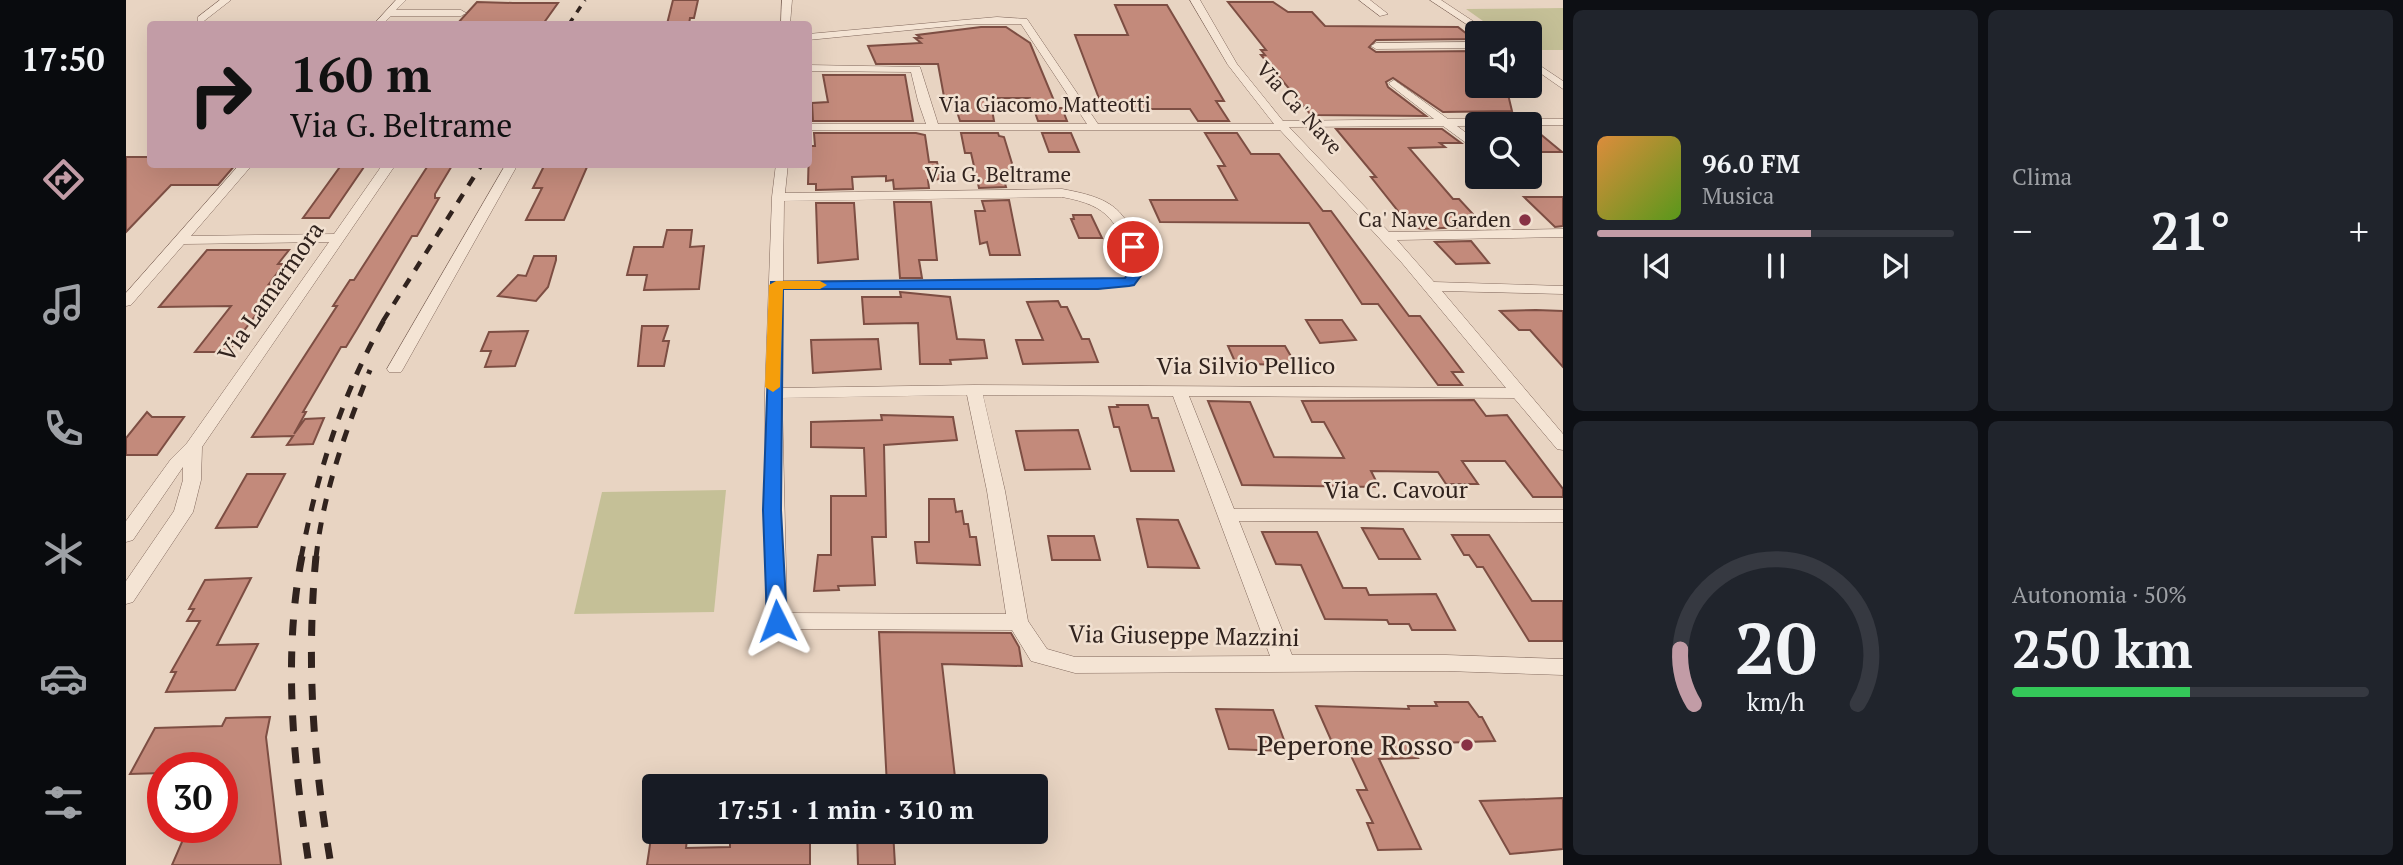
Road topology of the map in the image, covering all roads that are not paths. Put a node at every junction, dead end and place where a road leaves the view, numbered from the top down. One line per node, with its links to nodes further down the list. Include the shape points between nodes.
1 (226, 0): 10 (street)
2 (401, 0): 7 (street)
3 (787, 0): 12 (street)
4 (1195, 0): 23 (street, Via Ca' Nave, via 1215,43)
5 (1364, 0): 9 (street)
6 (1435, 0): 13 (street)
7 (390, 13): 8 (street); 11 (street)
8 (461, 13)
9 (1383, 14)
10 (201, 19)
11 (381, 21)
12 (786, 21)
13 (1467, 21)
14 (812, 37): 25 (street, via 885,33 988,19 1024,21)
15 (1376, 46): 16 (street)
16 (1465, 46)
17 (812, 68): 24 (street, via 916,69)
18 (1542, 71): 20 (street)
19 (1394, 83): 22 (street)
20 (1563, 86)
21 (1563, 122): 22 (street, Via Giacomo Matteotti)
22 (1447, 123): 23 (street, Via Giacomo Matteotti); 27 (street)
23 (1281, 125): 25 (street, Via Giacomo Matteotti); 34 (street, Via Ca' Nave)
24 (933, 126): 25 (street, Via Giacomo Matteotti); 26 (street, Via Giacomo Matteotti)
25 (1094, 126)
26 (812, 127)
27 (1465, 137)
28 (243, 168): 36 (street)
29 (387, 168): 35 (street, Via Lamarmora)
30 (510, 168): 41 (street)
31 (782, 168): 32 (street)
32 (778, 197): 37 (street); 37 (street, Via G. Beltrame, via 1062,193 1096,198 1116,211 1142,265 1129,282 1098,285)
33 (1563, 233): 34 (street)
34 (1386, 236): 38 (street, Via Ca' Nave)
35 (338, 238): 36 (street); 47 (street, Via Lamarmora)
36 (180, 240): 40 (street)
37 (776, 285): 44 (street)
38 (1427, 286): 39 (street); 45 (street, Via Ca' Nave)
39 (1563, 290)
40 (126, 302)
41 (395, 369)
42 (974, 390): 43 (street, Via Silvio Pellico); 44 (street, Via Silvio Pellico); 52 (street)
43 (1178, 391): 45 (street, Via Silvio Pellico); 48 (street)
44 (773, 393): 52 (street, via 777,621)
45 (1519, 393): 46 (street, Via Ca' Nave)
46 (1563, 445)
47 (193, 447): 50 (street, Via Lamarmora); 51 (street, via 192,480 183,512)
48 (1229, 515): 49 (street, Via C. Cavour); 53 (street)
49 (1563, 516)
50 (126, 535)
51 (126, 597)
52 (1018, 622): 53 (street, Via Giuseppe Mazzini, via 1039,655 1075,665)
53 (1285, 665): 54 (street, Via Giuseppe Mazzini)
54 (1563, 667)

